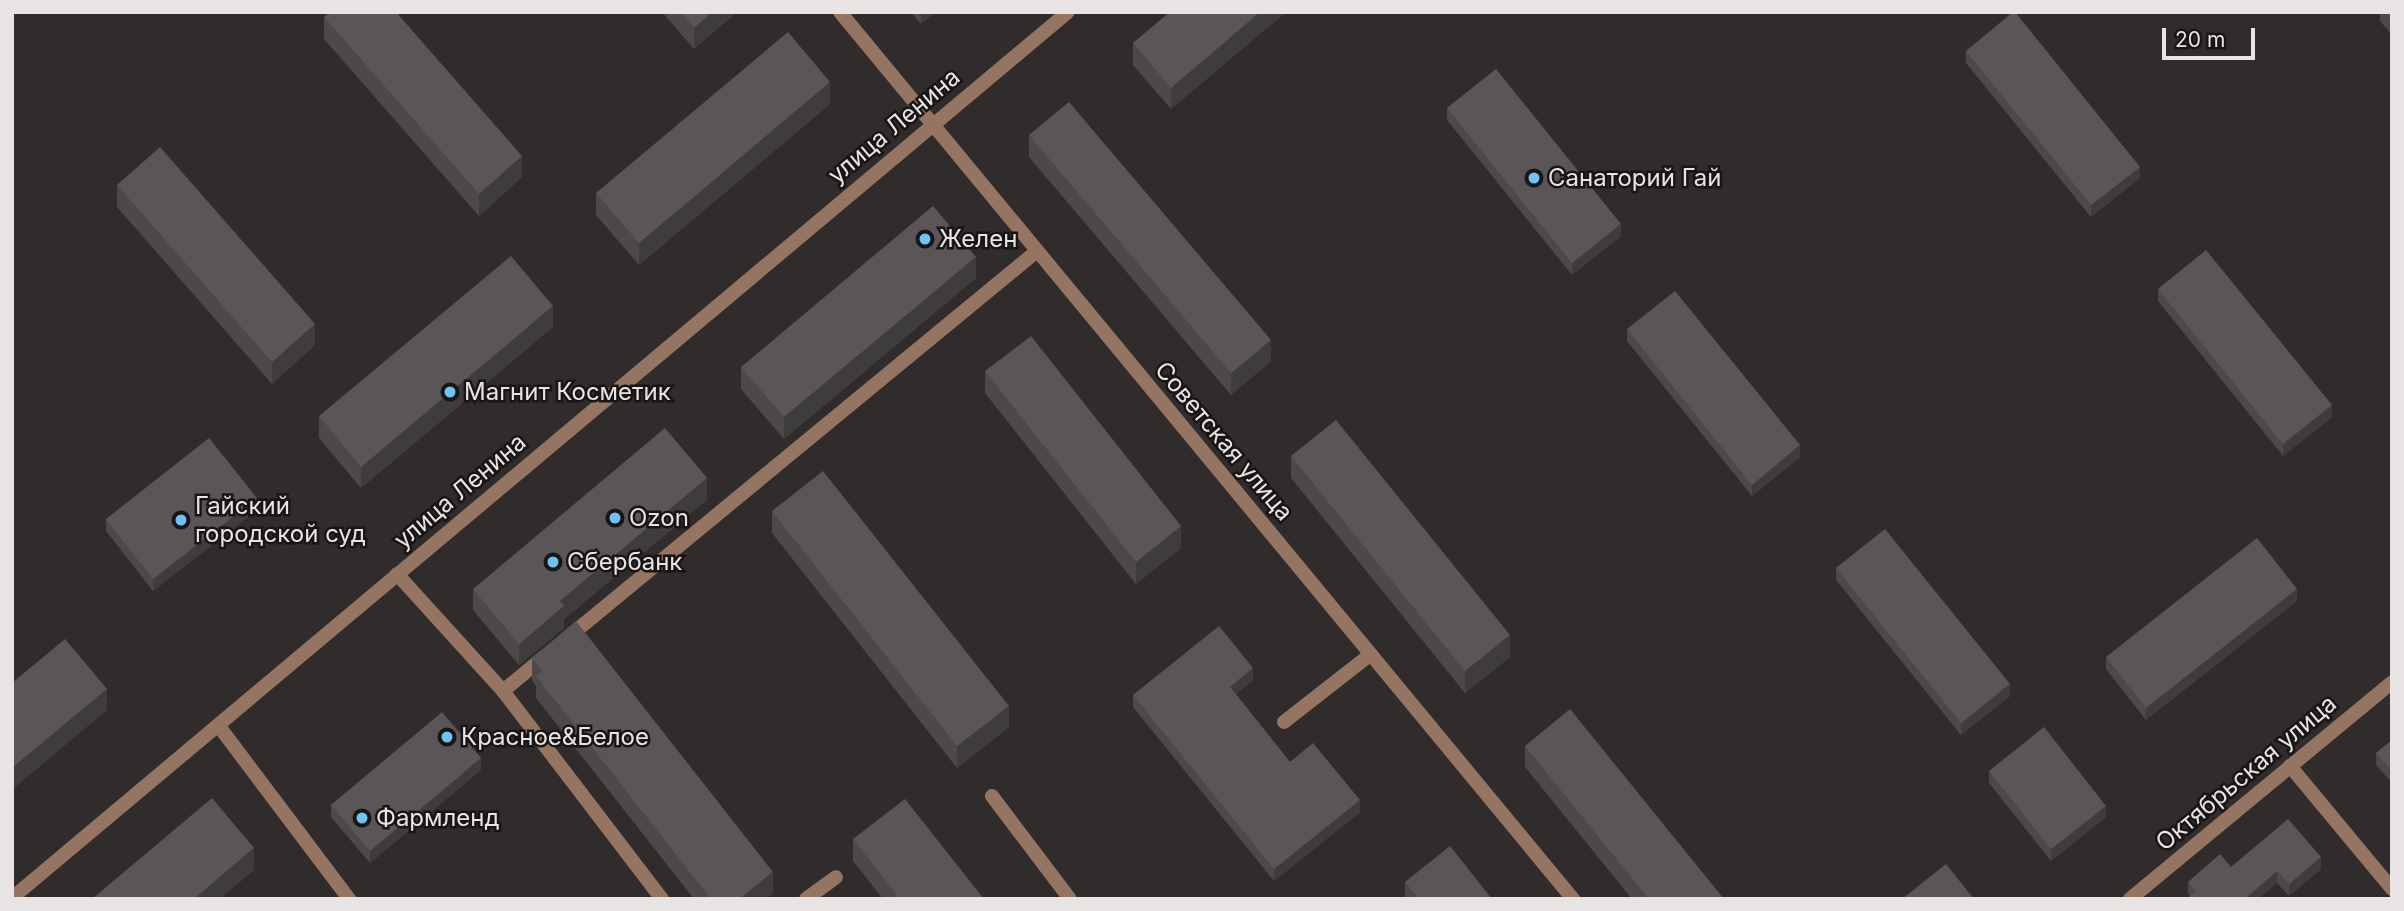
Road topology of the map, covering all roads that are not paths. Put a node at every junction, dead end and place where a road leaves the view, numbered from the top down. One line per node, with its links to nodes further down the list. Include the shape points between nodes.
1 (840, 12): 3 (street, Советская улица)
2 (1068, 12): 3 (street, улица Ленина)
3 (932, 124): 4 (street, Советская улица); 5 (street, улица Ленина)
4 (1037, 251): 6 (street, Советская улица); 8 (street)
5 (397, 574): 8 (street); 10 (street, улица Ленина)
6 (1371, 654): 9 (street); 20 (street, Советская улица)
7 (2392, 682): 11 (street, Октябрьская улица)
8 (503, 691): 17 (street)
9 (1284, 722)
10 (218, 725): 15 (street, улица Ленина); 16 (street)
11 (2290, 766): 14 (street); 21 (street, Октябрьская улица)
12 (992, 796): 19 (street)
13 (836, 877): 18 (street)
14 (2392, 889)
15 (12, 898)
16 (349, 899)
17 (662, 899)
18 (806, 899)
19 (1070, 899)
20 (1573, 899)
21 (2130, 899)

